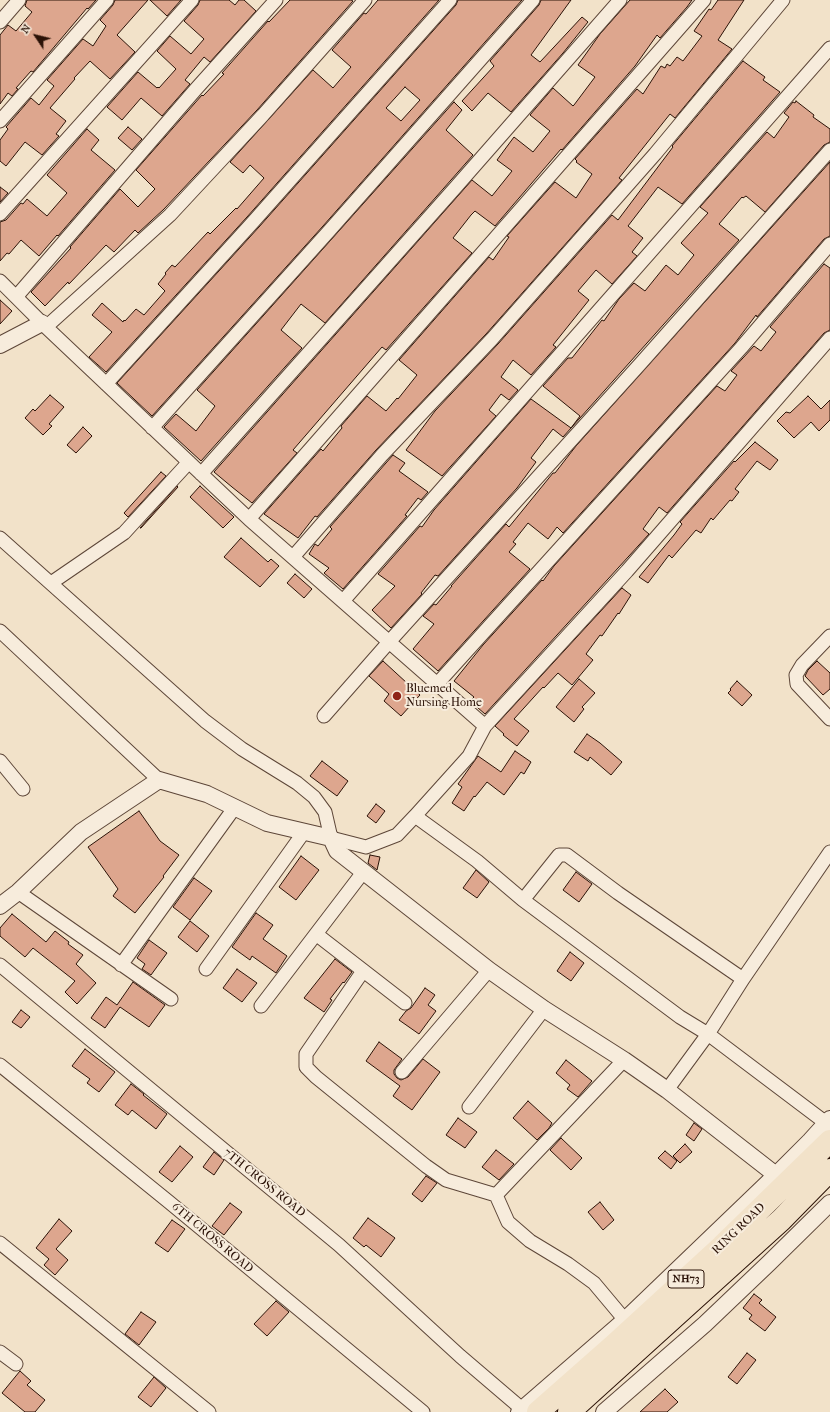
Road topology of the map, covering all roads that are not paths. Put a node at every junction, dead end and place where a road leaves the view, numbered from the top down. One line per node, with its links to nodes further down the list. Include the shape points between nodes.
1 (19, 0): 11 (street)
2 (107, 0): 13 (street)
3 (192, 0): 15 (street)
4 (276, 0): 18 (street)
5 (365, 0): 19 (street, via 170,215)
6 (450, 0): 22 (street)
7 (533, 0): 23 (street)
8 (620, 0): 25 (street)
9 (704, 0): 26 (street)
10 (783, 0): 28 (street, via 655,154 492,339 382,456)
11 (0, 22)
12 (830, 48): 30 (street)
13 (0, 121)
14 (830, 150): 33 (street)
15 (0, 214)
16 (830, 244): 34 (street, via 741,348)
17 (0, 281): 18 (street)
18 (16, 297): 19 (street)
19 (44, 325): 21 (street); 22 (street)
20 (830, 338): 37 (street, via 627,572)
21 (0, 346)
22 (106, 384): 23 (street)
23 (152, 428): 24 (street)
24 (189, 462): 25 (street); 29 (street, via 124,533)
25 (201, 474): 26 (street)
26 (250, 519): 28 (street)
27 (0, 538): 29 (street)
28 (293, 557): 30 (street)
29 (51, 583): 44 (street, via 205,721 314,797 325,812)
30 (343, 601): 33 (street)
31 (0, 631): 39 (street)
32 (830, 636): 36 (street, via 802,665 796,675 797,684)
33 (389, 642): 34 (street); 35 (street)
34 (437, 684): 37 (street)
35 (324, 716)
36 (830, 719)
37 (485, 726): 42 (street, via 469,756)
38 (0, 761): 40 (street)
39 (159, 780): 41 (street, via 207,794); 47 (street, via 80,832)
40 (22, 789)
41 (236, 807): 43 (street, via 267,823); 52 (street)
42 (415, 816): 44 (street, via 397,835 366,847); 48 (street)
43 (304, 832): 44 (street); 53 (street)
44 (331, 838): 46 (street, via 337,851)
45 (830, 852): 56 (street)
46 (364, 871): 50 (street); 54 (street)
47 (18, 892): 49 (street); 52 (street)
48 (523, 900): 56 (street, via 559,855 567,855); 61 (street, via 680,1017)
49 (0, 906)
50 (316, 934): 55 (street); 59 (street)
51 (0, 965): 77 (street, 7TH CROSS ROAD, via 339,1245 460,1356)
52 (121, 965): 57 (street)
53 (206, 969)
54 (489, 970): 60 (street); 64 (street)
55 (363, 971): 58 (street); 70 (street, via 306,1054 306,1067 446,1180)
56 (743, 979): 61 (street)
57 (171, 999)
58 (405, 1003)
59 (261, 1006)
60 (544, 1009): 62 (street); 66 (street)
61 (708, 1034): 65 (street); 67 (street)
62 (624, 1060): 65 (street); 70 (street)
63 (0, 1065): 79 (street, 6TH CROSS ROAD)
64 (402, 1072)
65 (667, 1090): 69 (street)
66 (469, 1107)
67 (829, 1128): 69 (street); 76 (highway, RING ROAD / NH73, via 722,1246)
68 (830, 1170): 76 (highway, RING ROAD / NH73, via 781,1220)
69 (776, 1175): 73 (street)
70 (496, 1195): 73 (street, via 508,1222 530,1241 594,1283)
71 (830, 1203): 81 (street, via 705,1324)
72 (0, 1243): 78 (street)
73 (625, 1320): 77 (street)
74 (0, 1352): 75 (street)
75 (16, 1364)
76 (588, 1382): 77 (highway, RING ROAD / NH73); 80 (highway, RING ROAD / NH73)
77 (526, 1411)
78 (208, 1412)
79 (423, 1412)
80 (569, 1412)
81 (604, 1412)

